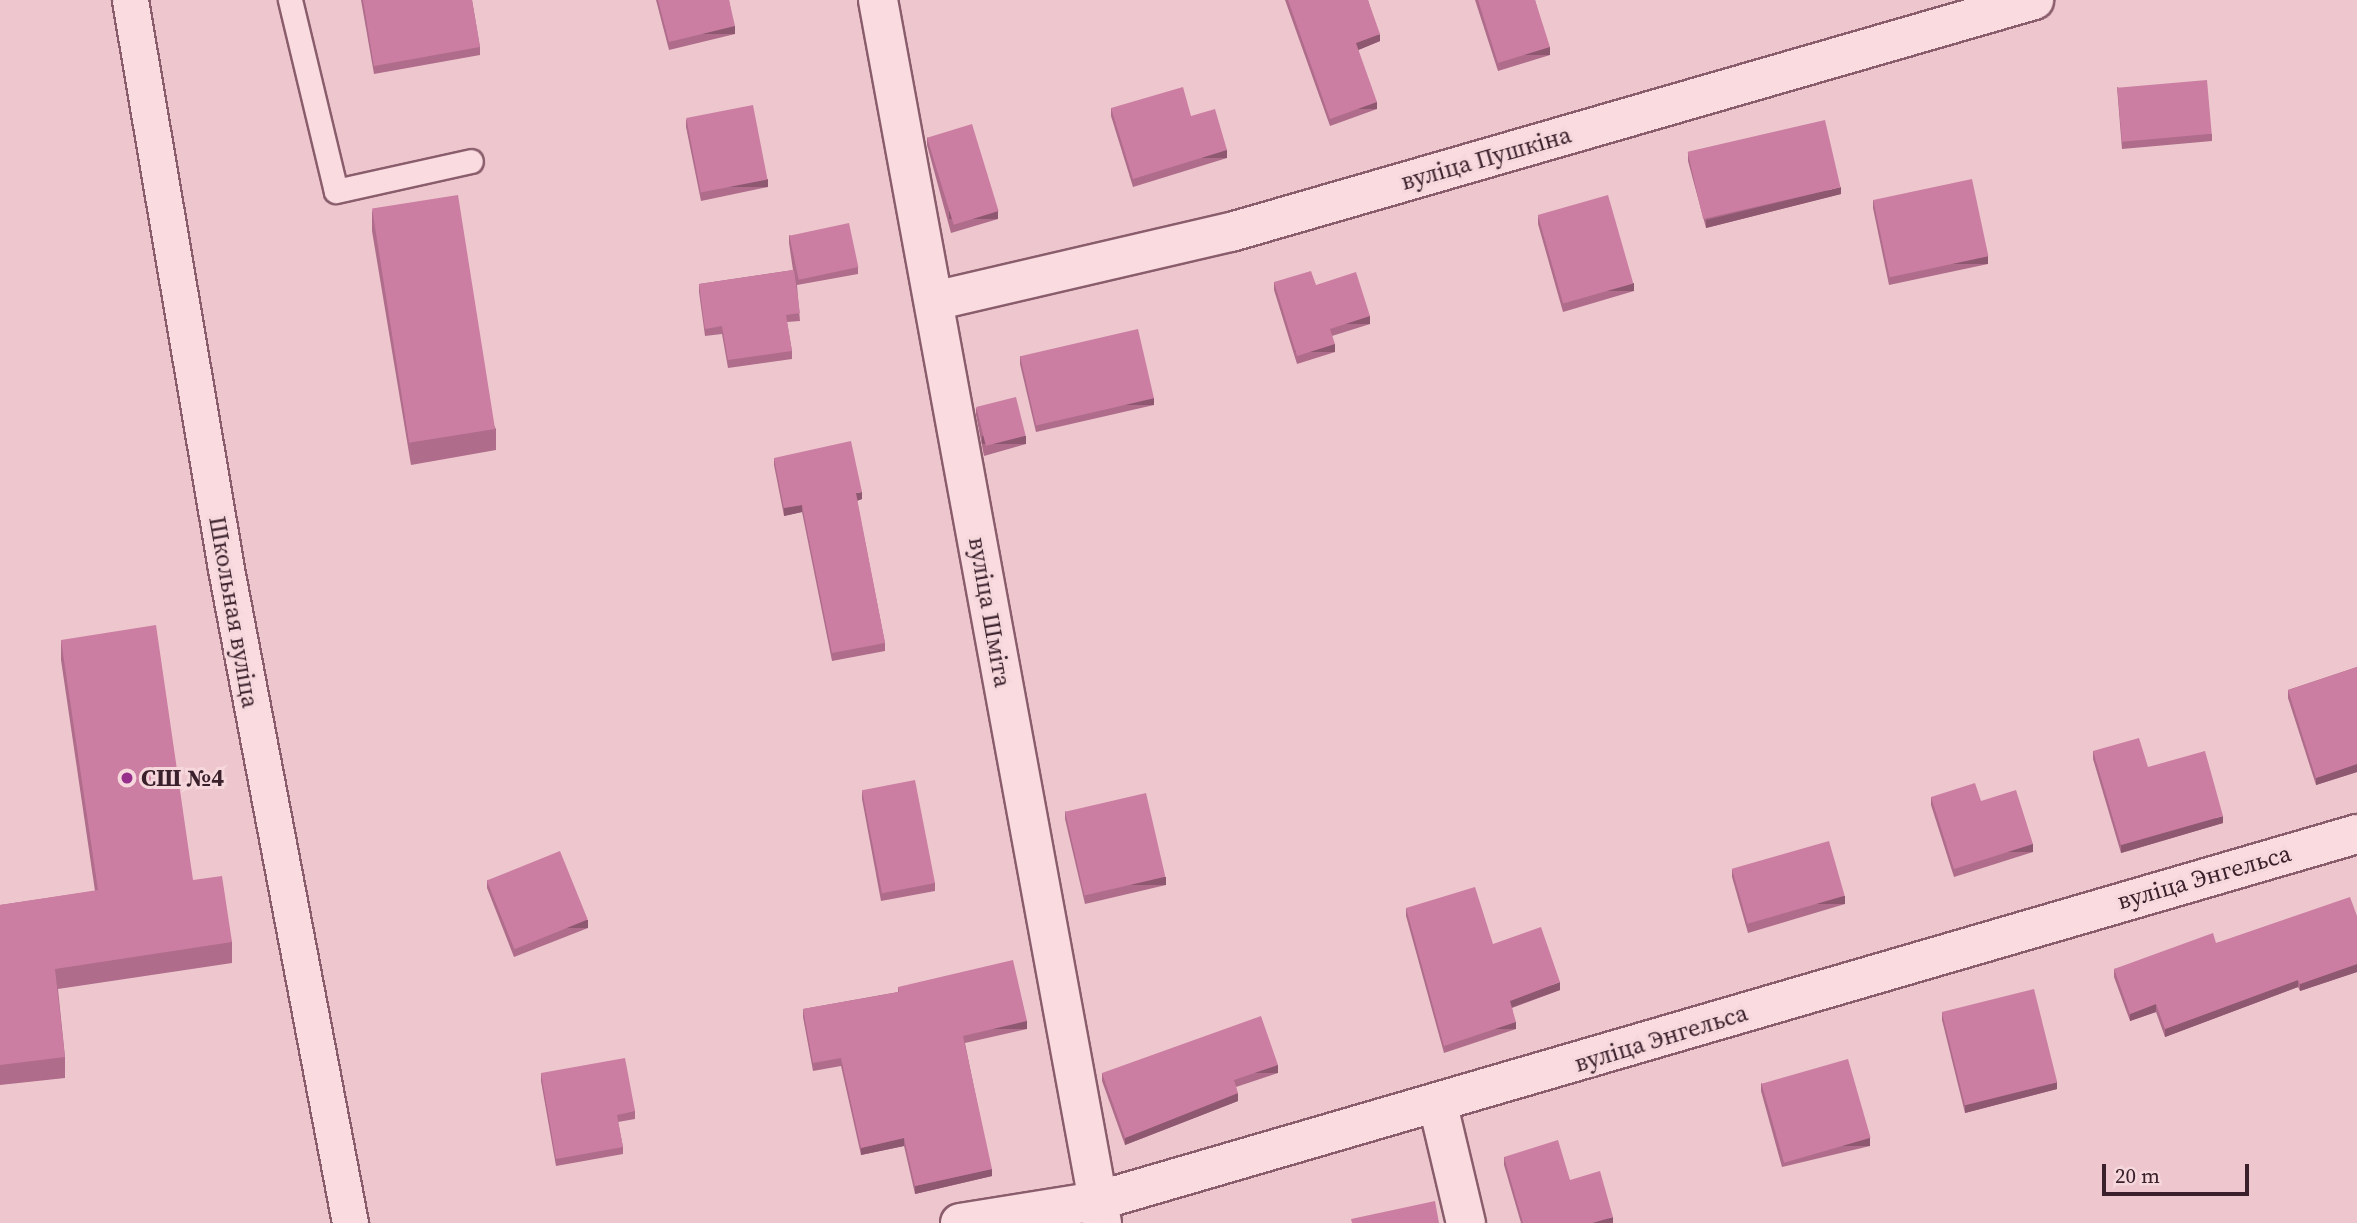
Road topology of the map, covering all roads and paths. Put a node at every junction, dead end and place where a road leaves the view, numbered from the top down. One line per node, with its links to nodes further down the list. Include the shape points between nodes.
1 (130, 0): 10 (street, Школьная вуліца, via 226,569)
2 (290, 0): 5 (lane, via 337,191)
3 (878, 0): 6 (street, вуліца Шміта)
4 (2034, 0): 6 (street, вуліца Пушкіна, via 1231,232)
5 (471, 161)
6 (934, 301): 9 (street, вуліца Шміта)
7 (2357, 834): 8 (street, вуліца Энгельса)
8 (1438, 1105): 9 (street, вуліца Энгельса); 12 (street)
9 (1100, 1212): 11 (street, вуліца Энгельса)
10 (350, 1223)
11 (960, 1223)
12 (1466, 1223)

